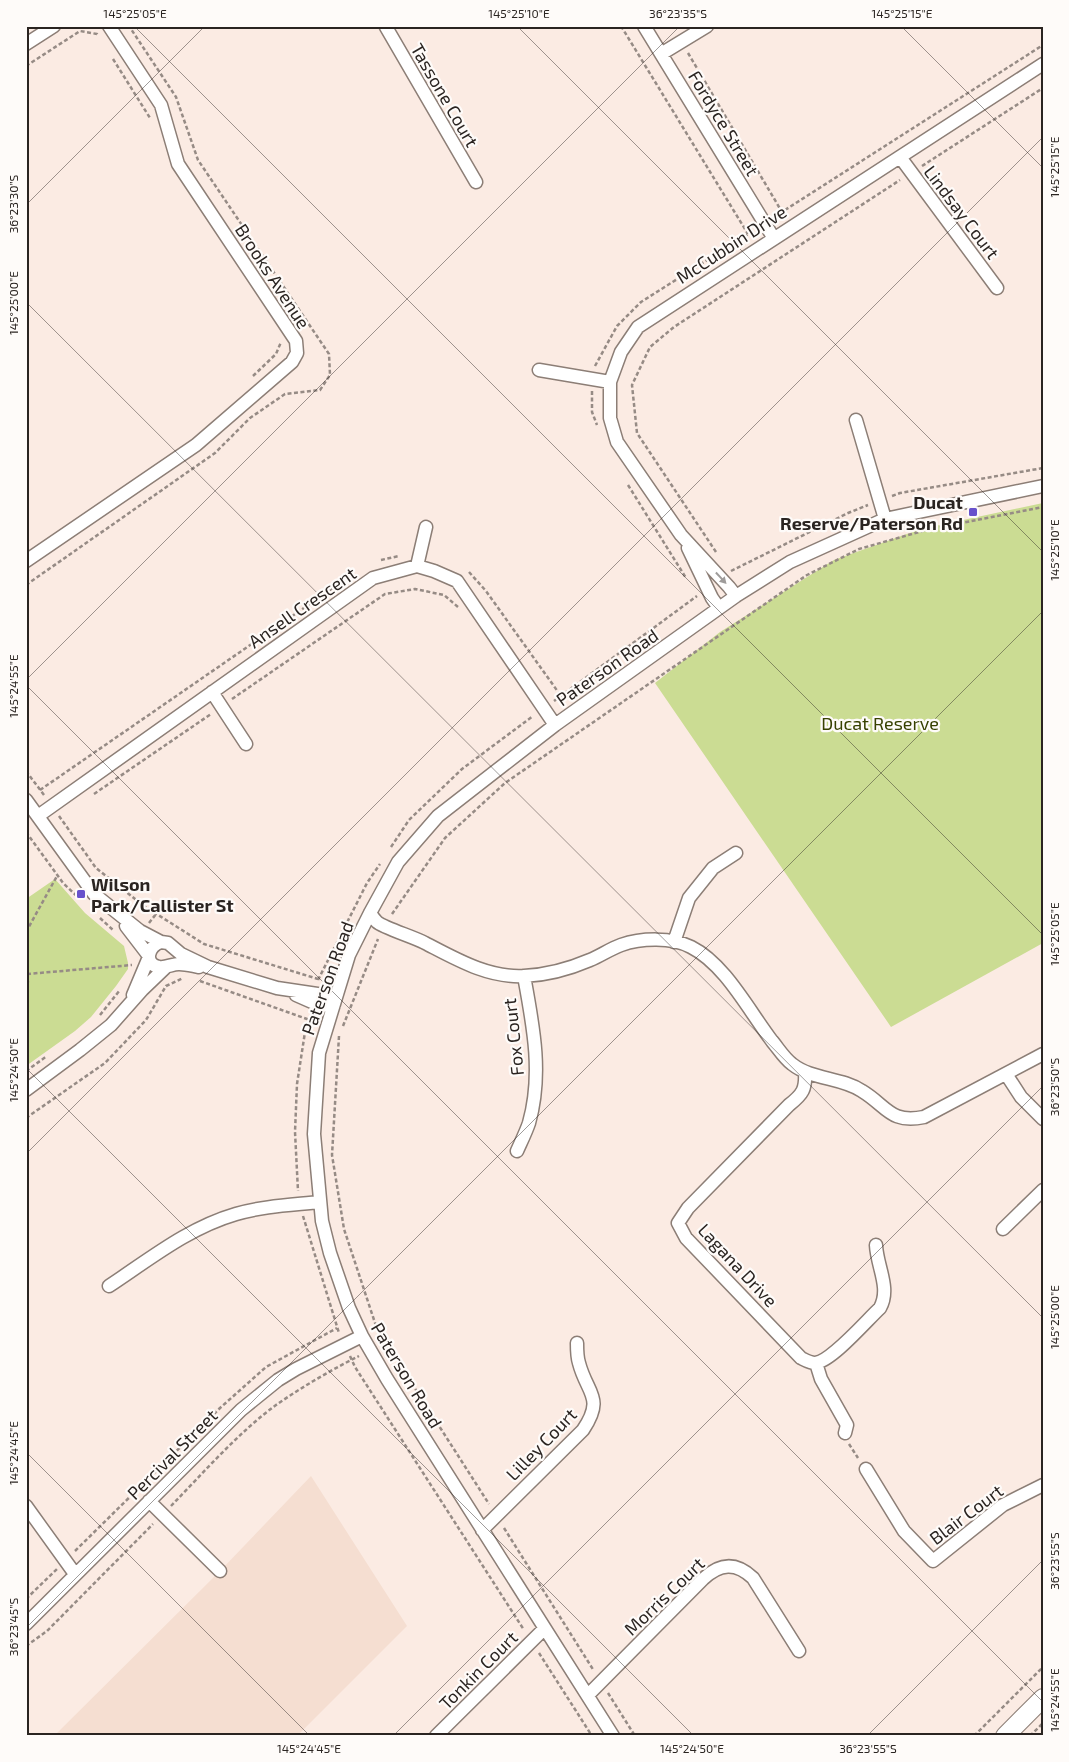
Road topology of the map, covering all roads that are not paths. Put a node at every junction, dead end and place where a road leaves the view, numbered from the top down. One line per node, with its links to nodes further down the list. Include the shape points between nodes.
1 (54, 26): 6 (street)
2 (109, 26): 20 (street, Brooks Avenue, via 161,105 178,164 296,341 297,353 292,362 196,445)
3 (388, 26): 10 (street, Tassone Court)
4 (644, 26): 7 (street, Fordyce Street)
5 (707, 26): 7 (street)
6 (26, 44)
7 (661, 54): 11 (street, Fordyce Street)
8 (1043, 64): 9 (street, McCubbin Drive)
9 (900, 157): 11 (street, McCubbin Drive); 12 (street, Lindsay Court)
10 (476, 182)
11 (773, 237): 14 (street, McCubbin Drive, via 638,326 622,352)
12 (997, 288)
13 (539, 370): 14 (street)
14 (610, 382): 19 (street, McCubbin Drive, via 610,418 617,442)
15 (856, 420): 17 (street)
16 (1043, 486): 17 (street, Paterson Road)
17 (885, 519): 22 (street, Paterson Road, via 790,562)
18 (426, 527): 21 (street)
19 (682, 535): 22 (street, McCubbin Drive, one-way to 22); 23 (street, McCubbin Drive)
20 (26, 561)
21 (419, 561): 24 (street, Ansell Crescent, via 373,578); 25 (street, via 457,581)
22 (736, 596): 23 (street, Paterson Road)
23 (719, 608): 25 (street, Paterson Road)
24 (212, 692): 26 (street); 28 (street, Ansell Crescent)
25 (555, 725): 31 (street, Paterson Road, via 438,816 398,862)
26 (246, 744)
27 (26, 800): 28 (street)
28 (38, 816): 30 (street, via 94,894)
29 (736, 853): 33 (street, via 713,868 689,898)
30 (110, 908): 32 (street); 35 (street)
31 (370, 913): 38 (street, via 382,914 386,922 476,968); 39 (street, Paterson Road, via 349,955)
32 (161, 942): 34 (street, via 168,943); 35 (street, via 154,944)
33 (674, 942): 38 (street, via 647,940 621,945 589,961 556,972); 42 (street, via 691,947 714,964 728,978 783,1054)
34 (173, 949): 36 (street, via 173,961); 37 (street)
35 (149, 956): 36 (street, via 158,967); 40 (street)
36 (168, 966): 37 (street, via 179,964); 40 (street)
37 (213, 969): 39 (street, via 277,988 324,995)
38 (524, 976): 46 (street, Fox Court, via 536,1063 529,1122)
39 (334, 1004): 48 (street, Paterson Road, via 319,1053 314,1134)
40 (129, 1005): 44 (street, via 111,1025)
41 (1043, 1054): 43 (street)
42 (805, 1072): 43 (street, via 862,1090 890,1114 911,1120 924,1117); 54 (street, Lagana Drive, via 797,1080 790,1105 688,1208 678,1223 686,1238 800,1358)
43 (1006, 1074): 45 (street, via 1021,1097)
44 (26, 1090)
45 (1043, 1119)
46 (517, 1151)
47 (1043, 1190): 49 (street)
48 (320, 1202): 51 (street, via 261,1209 213,1222 177,1240); 52 (street, Paterson Road, via 337,1275)
49 (1003, 1229)
50 (876, 1245): 54 (street, via 885,1290 880,1308 826,1360)
51 (109, 1286)
52 (362, 1336): 58 (street, Percival Street, via 296,1369 260,1394); 60 (street, Paterson Road)
53 (577, 1343): 60 (street, Lilley Court, via 578,1362 590,1390 594,1411 583,1430)
54 (816, 1363): 55 (street, via 821,1379 847,1425)
55 (845, 1433)
56 (866, 1470): 57 (street, Blair Court, via 904,1531 933,1561 1003,1505)
57 (1043, 1486)
58 (149, 1501): 61 (street); 62 (street, Percival Street)
59 (26, 1506): 62 (street)
60 (482, 1530): 64 (street, Paterson Road)
61 (220, 1570)
62 (75, 1574): 63 (street, Percival Street)
63 (26, 1624)
64 (544, 1629): 66 (street, Paterson Road); 68 (street, Tonkin Court)
65 (799, 1651): 66 (street, Morris Court, via 753,1578 729,1566 707,1576)
66 (588, 1695): 69 (street, Paterson Road)
67 (1043, 1698): 70 (street)
68 (436, 1736)
69 (613, 1736)
70 (1005, 1736)

